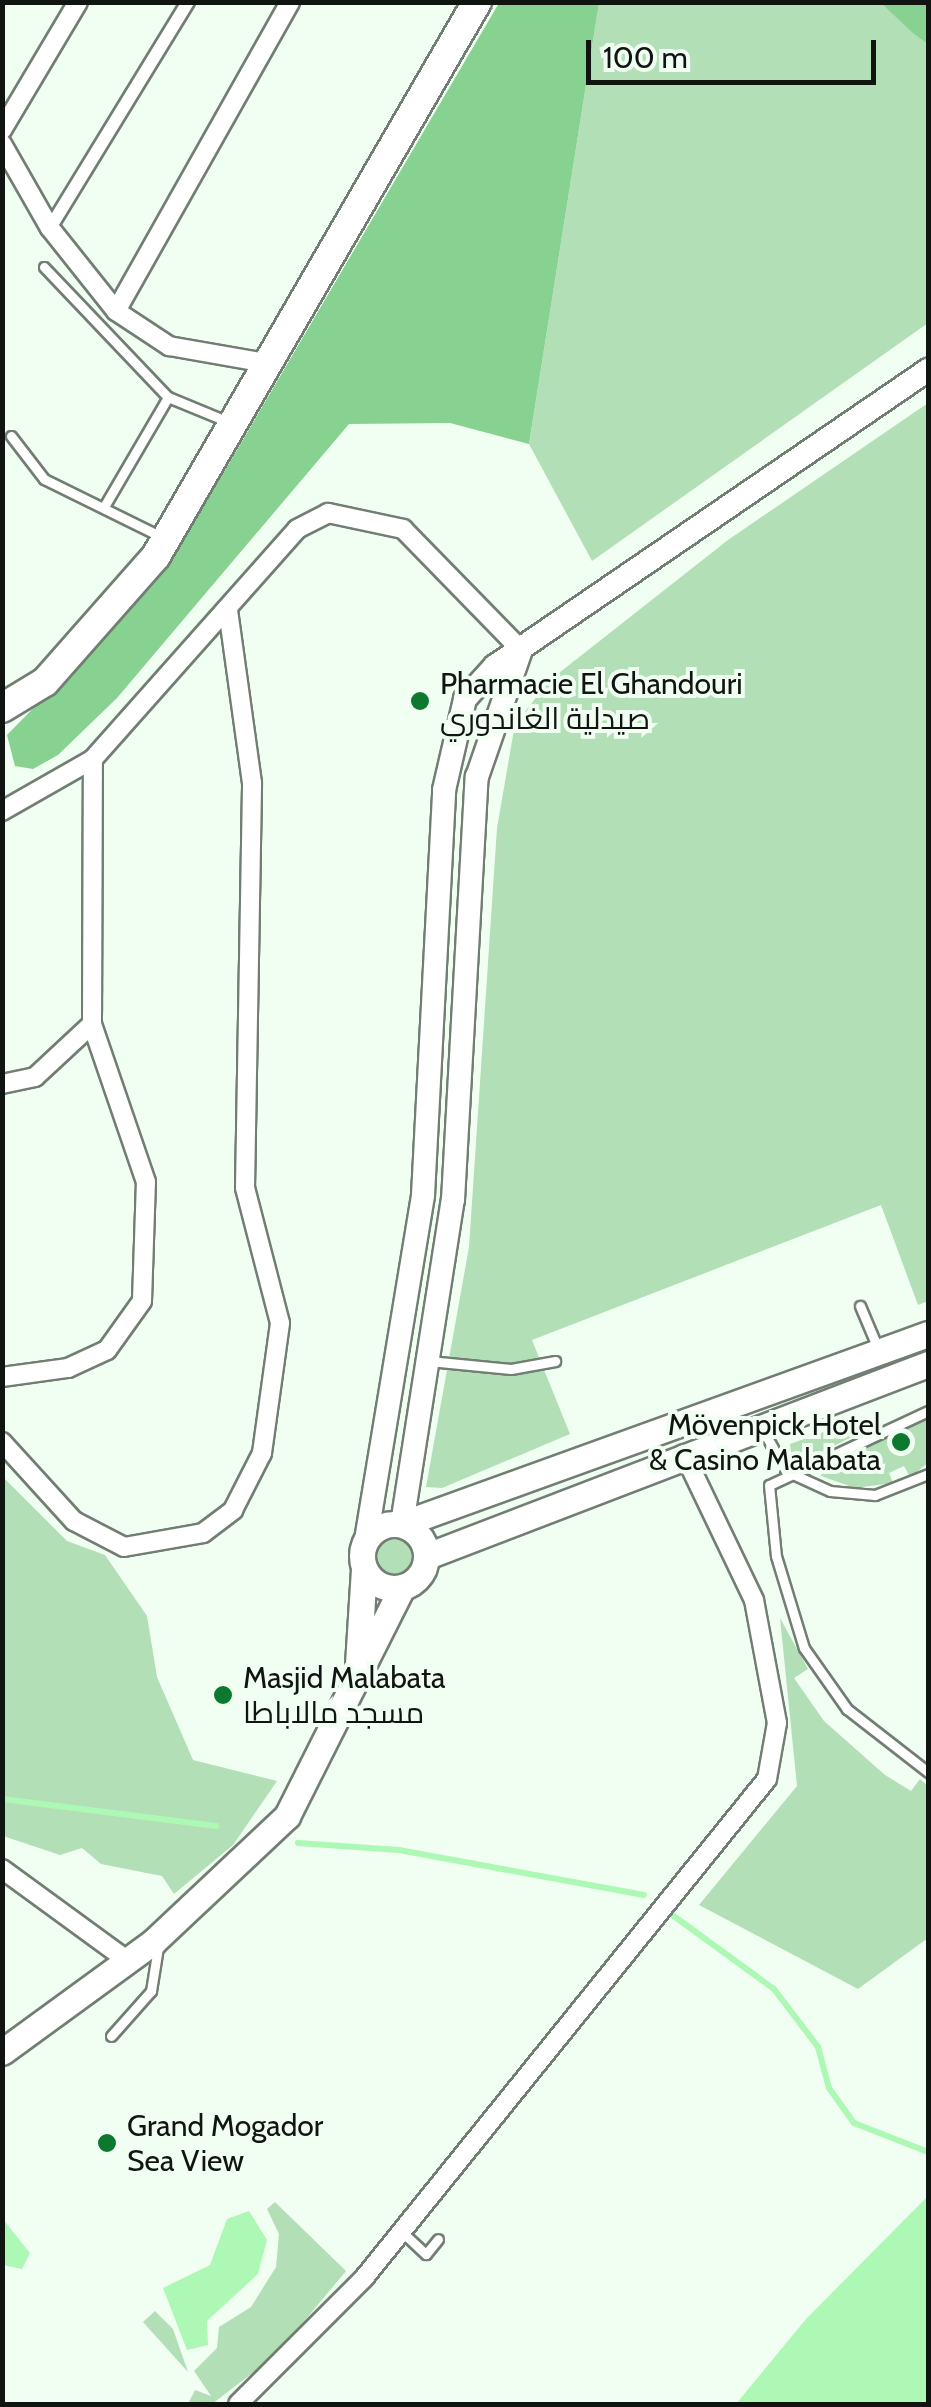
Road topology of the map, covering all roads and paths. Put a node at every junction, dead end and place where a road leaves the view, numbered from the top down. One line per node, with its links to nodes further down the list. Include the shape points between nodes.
1 (78, 2): 5 (street)
2 (188, 2): 7 (street)
3 (290, 2): 9 (street)
4 (478, 2): 10 (main road)
5 (2, 130)
6 (2, 144): 7 (street)
7 (50, 228): 9 (street)
8 (44, 267): 12 (lane)
9 (116, 311): 10 (street, via 169,346)
10 (272, 364): 13 (main road)
11 (928, 370): 18 (street)
12 (168, 397): 13 (lane); 15 (lane)
13 (238, 426): 16 (main road)
14 (11, 436): 15 (lane, via 44,479)
15 (105, 505): 16 (lane)
16 (166, 540): 19 (main road, via 45,682)
17 (228, 610): 18 (street, via 297,529 328,514 356,515 403,529); 20 (street); 33 (street, via 252,783 245,1188 280,1323 262,1453 233,1510 203,1533 124,1547 74,1521)
18 (521, 650): 27 (street, via 477,777 453,1200); 38 (street, via 466,699 446,771 423,1195)
19 (2, 708)
20 (93, 759): 21 (street); 22 (street)
21 (2, 810)
22 (92, 1024): 23 (street, via 35,1077); 30 (street, via 146,1182 142,1301 107,1350 68,1368)
23 (2, 1084)
24 (860, 1306): 26 (lane)
25 (928, 1334): 26 (main road)
26 (880, 1353): 37 (main road)
27 (422, 1360): 28 (lane, via 510,1370); 37 (street)
28 (555, 1361)
29 (928, 1364): 32 (main road)
30 (2, 1376)
31 (928, 1411): 35 (lane)
32 (760, 1425): 34 (main road); 35 (lane)
33 (2, 1442)
34 (684, 1454): 39 (main road); 49 (street, via 754,1600 777,1745 767,1779)
35 (786, 1471): 36 (lane, via 864,1495); 43 (lane, via 770,1484 771,1520 804,1648 855,1716)
36 (928, 1474)
37 (402, 1524): 38 (main road); 39 (main road, via 420,1536)
38 (366, 1540): 40 (main road)
39 (427, 1556): 41 (main road)
40 (364, 1568): 41 (main road, via 380,1584); 42 (main road)
41 (402, 1587): 42 (main road)
42 (357, 1680): 45 (main road, via 287,1816)
43 (928, 1772)
44 (2, 1870): 46 (street)
45 (159, 1937): 46 (main road); 47 (lane, via 151,1991)
46 (128, 1961): 48 (main road)
47 (111, 2036)
48 (2, 2052)
49 (400, 2231): 50 (lane, via 426,2254); 51 (street, via 323,2326)
50 (438, 2239)
51 (238, 2404)

